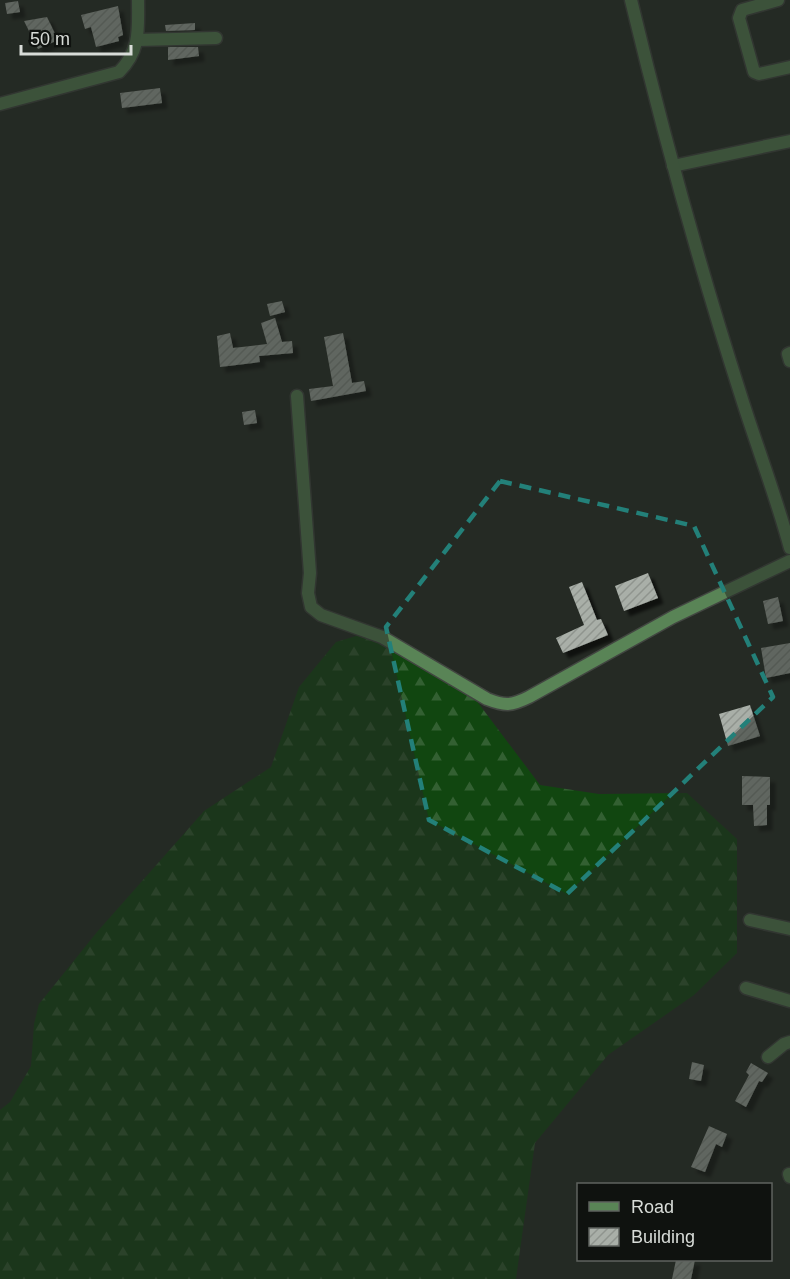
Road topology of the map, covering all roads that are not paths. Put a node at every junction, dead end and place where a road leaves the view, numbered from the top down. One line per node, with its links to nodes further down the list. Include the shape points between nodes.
1 (138, 0): 5 (street)
2 (631, 0): 9 (street)
3 (778, 0): 6 (street, via 742,10 739,18 754,72)
4 (216, 38): 5 (street)
5 (137, 40): 7 (street, via 131,59 119,72)
6 (790, 67)
7 (0, 104)
8 (790, 141): 9 (street)
9 (673, 166): 13 (street)
10 (790, 353): 11 (street)
11 (790, 361)
12 (297, 396): 14 (street, via 311,607 321,615 382,637 503,705 529,697 673,617)
13 (790, 548)
14 (790, 561)
15 (750, 920): 16 (street)
16 (790, 929)
17 (746, 988): 18 (street)
18 (790, 1001)
19 (790, 1042): 20 (street)
20 (768, 1057)

